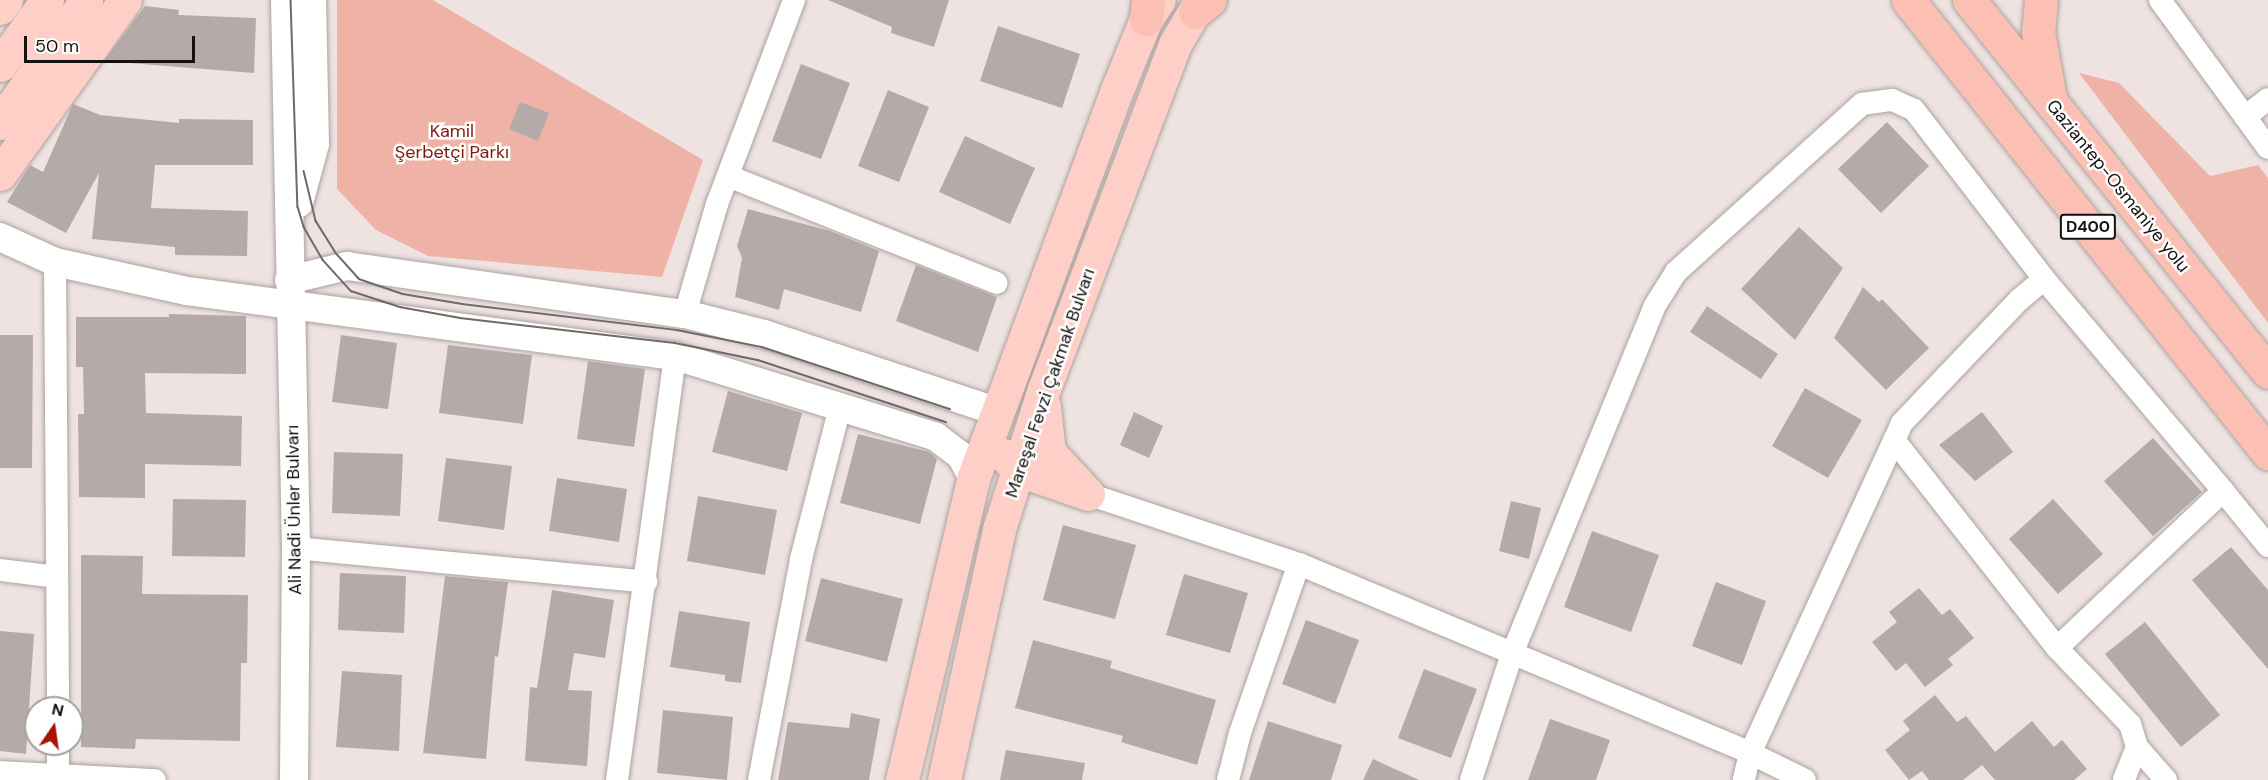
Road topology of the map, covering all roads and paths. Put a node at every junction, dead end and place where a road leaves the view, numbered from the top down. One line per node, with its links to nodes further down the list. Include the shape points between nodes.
1 (6, 0): 14 (main road)
2 (47, 0): 15 (main road)
3 (86, 0): 19 (main road)
4 (125, 0): 21 (main road)
5 (285, 0): 24 (street)
6 (312, 0): 24 (street, via 315,144)
7 (794, 0): 22 (street)
8 (1908, 0): 36 (highway, D400)
9 (1969, 0): 17 (highway, Gaziantep-Osmaniye yolu / D400)
10 (2041, 0): 17 (highway, via 2038,32)
11 (2160, 0): 18 (street)
12 (1202, 4): 32 (main road, Mareşal Fevzi Çakmak Bulvarı, via 1175,44)
13 (1151, 6): 34 (main road, Mareşal Fevzi Çakmak Bulvarı)
14 (0, 8)
15 (0, 65)
16 (2268, 99): 18 (street)
17 (2051, 103): 31 (highway, Gaziantep-Osmaniye yolu / D400)
18 (2245, 117): 20 (street)
19 (0, 123)
20 (2268, 148)
21 (0, 174)
22 (728, 176): 27 (street); 29 (street)
23 (0, 237): 25 (street)
24 (290, 240): 28 (street, Ali Nadi Ünler Bulvarı)
25 (55, 262): 28 (street, via 187,291); 45 (street)
26 (2044, 279): 35 (street, via 2019,300 1902,423); 39 (street); 48 (street, via 1914,110 1892,100 1862,104 1676,272 1660,298)
27 (997, 283)
28 (289, 292): 29 (street, via 347,266); 30 (street); 42 (street, Ali Nadi Ünler Bulvarı)
29 (684, 314): 34 (street, via 764,334)
30 (675, 356): 33 (street); 46 (street)
31 (2268, 372)
32 (1044, 389): 37 (main road, Mareşal Fevzi Çakmak Bulvarı); 40 (main road, via 1049,452)
33 (840, 407): 38 (street, via 936,437 961,456); 58 (street, via 801,559)
34 (994, 421): 37 (main road, via 998,448); 38 (main road, Mareşal Fevzi Çakmak Bulvarı)
35 (1894, 440): 47 (street); 51 (street)
36 (2268, 453)
37 (1018, 470): 40 (main road); 60 (main road, Mareşal Fevzi Çakmak Bulvarı, via 999,529)
38 (974, 479): 59 (main road, Mareşal Fevzi Çakmak Bulvarı)
39 (2223, 490): 41 (street); 47 (street)
40 (1088, 494): 43 (street)
41 (2268, 546)
42 (296, 548): 46 (street); 56 (street, Ali Nadi Ünler Bulvarı)
43 (1299, 564): 48 (street); 61 (street, via 1239,733)
44 (0, 570): 45 (street)
45 (57, 577): 49 (street)
46 (646, 582): 57 (street)
47 (2057, 648): 50 (street, via 2130,724)
48 (1512, 654): 51 (street); 62 (street)
49 (58, 696)
50 (2137, 747): 65 (street); 66 (street)
51 (1750, 753): 63 (street); 64 (street)
52 (58, 756): 54 (street)
53 (0, 772): 54 (street)
54 (58, 776): 55 (street)
55 (155, 780)
56 (294, 780)
57 (617, 780)
58 (759, 780)
59 (902, 780)
60 (944, 780)
61 (1228, 780)
62 (1471, 780)
63 (1744, 780)
64 (1805, 780)
65 (2124, 780)
66 (2166, 780)

